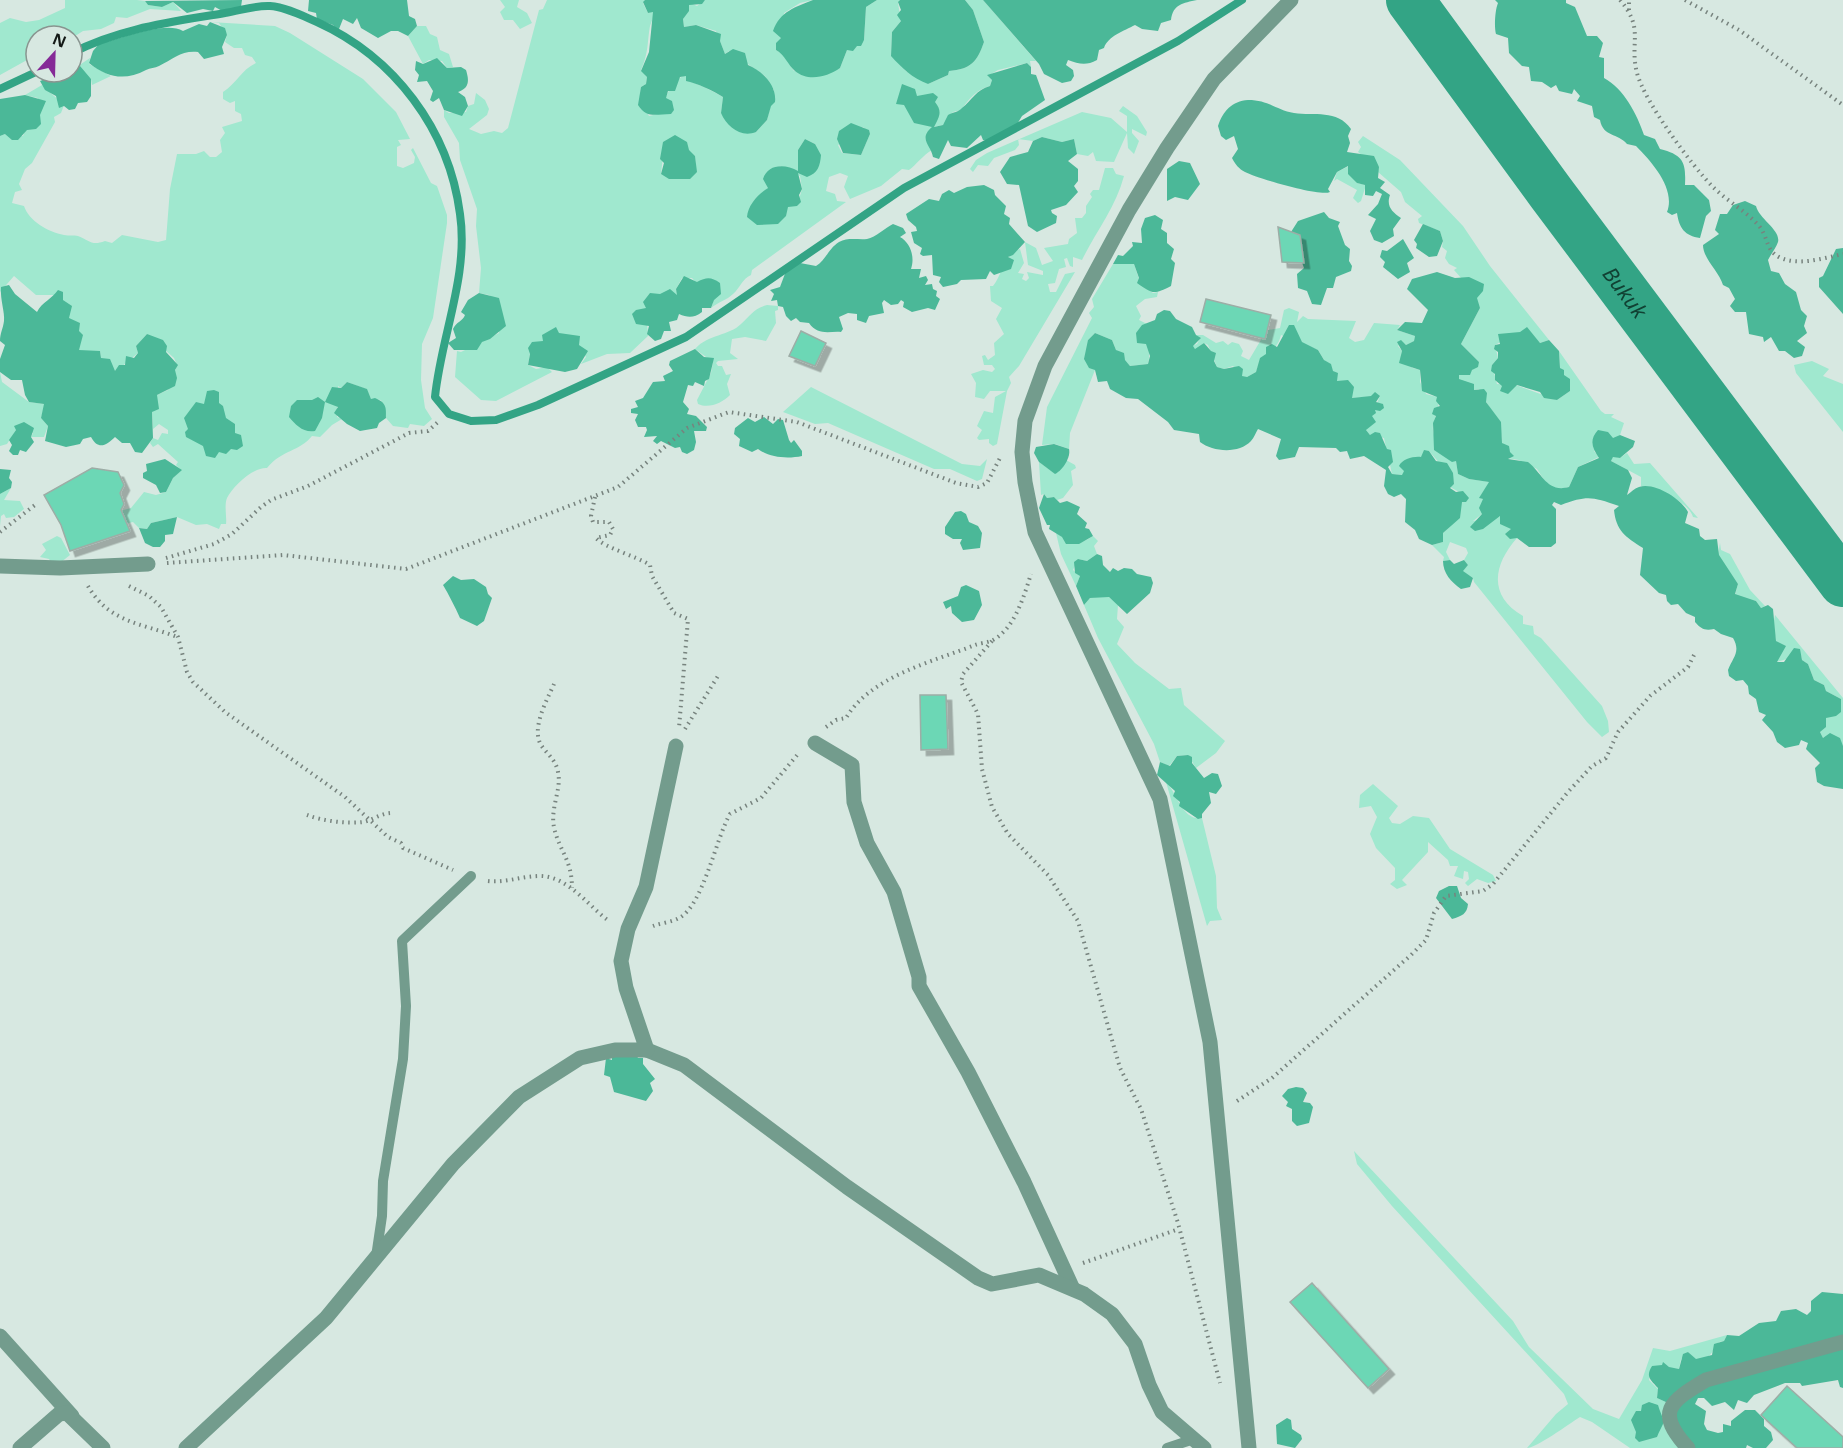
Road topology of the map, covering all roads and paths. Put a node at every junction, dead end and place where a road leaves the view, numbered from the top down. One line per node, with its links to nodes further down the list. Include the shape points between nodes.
1 (1620, 0): 5 (path)
2 (1629, 0): 5 (path)
3 (1685, 0): 6 (path, via 1739,30)
4 (1285, 5): 30 (street, via 1214,79 1128,210 1045,366 1025,421 1022,452 1035,532 1160,799 1210,1042)
5 (1629, 10): 7 (path, via 1635,22 1637,73 1684,153 1712,186 1761,229 1771,253 1797,263)
6 (1843, 105)
7 (1843, 254)
8 (438, 422): 13 (path, via 428,431 409,433 308,486 272,500 214,544)
9 (987, 483): 10 (path, via 978,487 956,483 798,422 729,412 687,428 618,488)
10 (594, 497): 13 (path, via 406,569 283,555); 22 (path, via 593,522 609,522 613,529 610,535 596,538 650,565 670,609 688,619)
11 (35, 504): 12 (path)
12 (0, 532)
13 (148, 564): 15 (street)
14 (0, 566): 15 (street)
15 (91, 567): 16 (path, via 104,577 149,596 161,607); 16 (path, via 88,587 103,608)
16 (178, 638): 25 (path, via 193,682 225,712 345,796)
17 (992, 640): 31 (path, via 963,674 961,682 978,714 982,770 992,807 1008,834 1048,875 1078,921 1120,1068 1141,1109)
18 (1694, 655): 30 (path, via 1688,667 1650,696 1618,732 1606,758 1592,766 1568,792 1494,884 1483,891 1446,896 1434,913 1426,940 1411,955 1272,1078)
19 (718, 676): 22 (path)
20 (554, 684): 27 (path, via 537,734 557,765 554,828 569,860)
21 (814, 743): 33 (street, via 852,765 854,802 867,843 894,892 919,986 1024,1182)
22 (676, 746): 28 (street, via 646,887)
23 (390, 813): 25 (path)
24 (307, 815): 25 (path, via 326,820)
25 (369, 820): 26 (path, via 403,848)
26 (471, 876): 27 (path, via 498,882 542,876); 32 (lane, via 402,941 406,1006 403,1059 382,1181)
27 (572, 889): 28 (path)
28 (627, 933): 29 (street, via 621,962)
29 (647, 1050): 32 (street, via 615,1050 580,1058 519,1097 453,1164); 34 (street, via 684,1065 978,1278 992,1284 1039,1275)
30 (1216, 1114): 44 (street)
31 (1179, 1229): 33 (path); 37 (path)
32 (376, 1257): 42 (street, via 326,1318)
33 (1063, 1269): 34 (street)
34 (1073, 1289): 39 (street, via 1112,1314 1135,1344 1162,1413)
35 (0, 1336): 38 (street, via 56,1398)
36 (1843, 1342): 45 (street, via 1706,1380 1685,1392 1669,1414 1670,1425)
37 (1222, 1390)
38 (65, 1415): 40 (street); 41 (street)
39 (1199, 1443): 43 (lane)
40 (20, 1448)
41 (103, 1448)
42 (186, 1448)
43 (1167, 1448)
44 (1249, 1448)
45 (1688, 1448)

